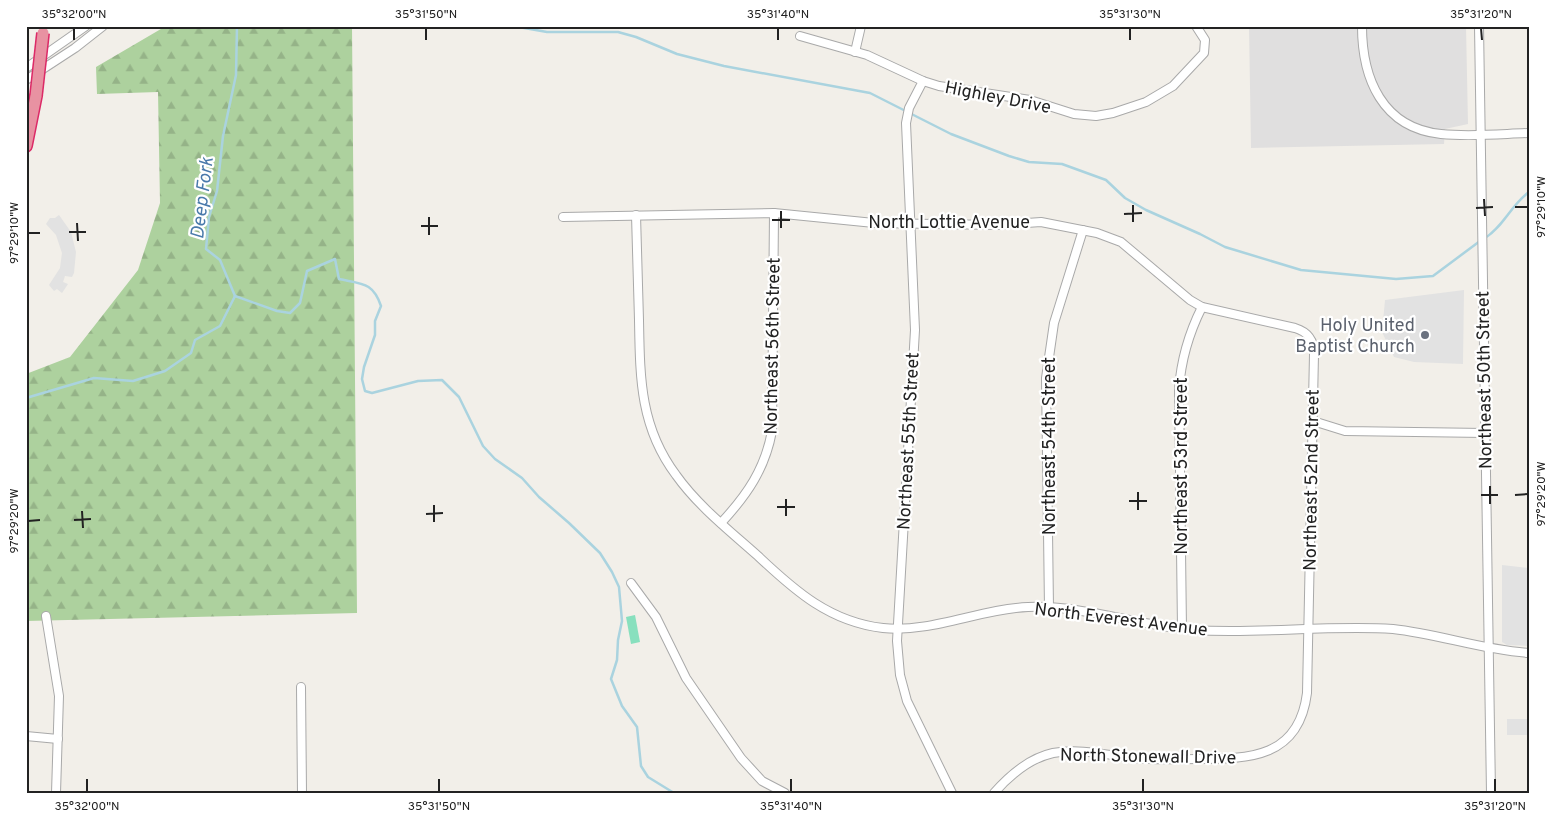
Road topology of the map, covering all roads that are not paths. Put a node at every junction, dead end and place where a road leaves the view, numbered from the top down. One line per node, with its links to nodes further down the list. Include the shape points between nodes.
1 (86, 26): 10 (street)
2 (103, 26): 11 (street)
3 (861, 26): 9 (street)
4 (1196, 26): 12 (street, Highley Drive, via 1206,45 1202,57 1165,93 1104,115 1074,114 1030,100 963,91)
5 (1362, 26): 13 (street, via 1364,60 1372,86 1387,108 1409,125 1442,134)
6 (1479, 26): 13 (street, Northeast 50th Street)
7 (43, 30): 15 (highway, bridge, via 36,96)
8 (800, 36): 9 (street, Highley Drive)
9 (855, 52): 12 (street, Highley Drive)
10 (26, 68)
11 (26, 80)
12 (923, 81): 19 (street, Northeast 55th Street, via 906,114)
13 (1480, 134): 14 (street); 24 (street, Northeast 50th Street)
14 (1529, 134)
15 (26, 146)
16 (774, 214): 17 (street, North Lottie Avenue); 19 (street, North Lottie Avenue); 25 (street, Northeast 56th Street, via 772,431 760,473 743,499)
17 (636, 215): 18 (street, North Lottie Avenue); 25 (street, North Everest Avenue, via 640,383 647,416 659,448 675,474)
18 (563, 217)
19 (911, 224): 20 (street, North Lottie Avenue, via 1041,222); 29 (street, Northeast 55th Street, via 914,354)
20 (1083, 230): 21 (street, North Lottie Avenue, via 1121,242); 27 (street, Northeast 54th Street, via 1054,323 1046,378)
21 (1202, 307): 22 (street, North Lottie Avenue); 30 (street, Northeast 53rd Street, via 1183,358 1179,389)
22 (1306, 333): 23 (street, Northeast 52nd Street, via 1314,348)
23 (1313, 421): 24 (street, via 1344,431); 31 (street, Northeast 52nd Street)
24 (1485, 433): 32 (street, Northeast 50th Street)
25 (721, 523): 29 (street, North Everest Avenue, via 816,606 854,622)
26 (631, 583): 39 (street, via 656,617 686,678 741,758 762,781)
27 (1049, 608): 29 (street, North Everest Avenue, via 1008,609 922,627); 30 (street, North Everest Avenue)
28 (46, 616): 36 (street, via 59,696)
29 (897, 628): 40 (street, Northeast 55th Street, via 903,689)
30 (1182, 629): 31 (street, North Everest Avenue)
31 (1308, 630): 32 (street, North Everest Avenue, via 1393,629); 41 (street, North Stonewall Drive, via 1306,707 1294,729 1276,747 1241,759 1154,759 1060,752 1026,765)
32 (1489, 649): 33 (street, North Everest Avenue); 42 (street, Northeast 50th Street)
33 (1529, 653)
34 (301, 687): 38 (street)
35 (26, 736): 36 (street)
36 (58, 740): 37 (street)
37 (56, 793)
38 (302, 793)
39 (785, 793)
40 (952, 793)
41 (994, 793)
42 (1491, 793)

